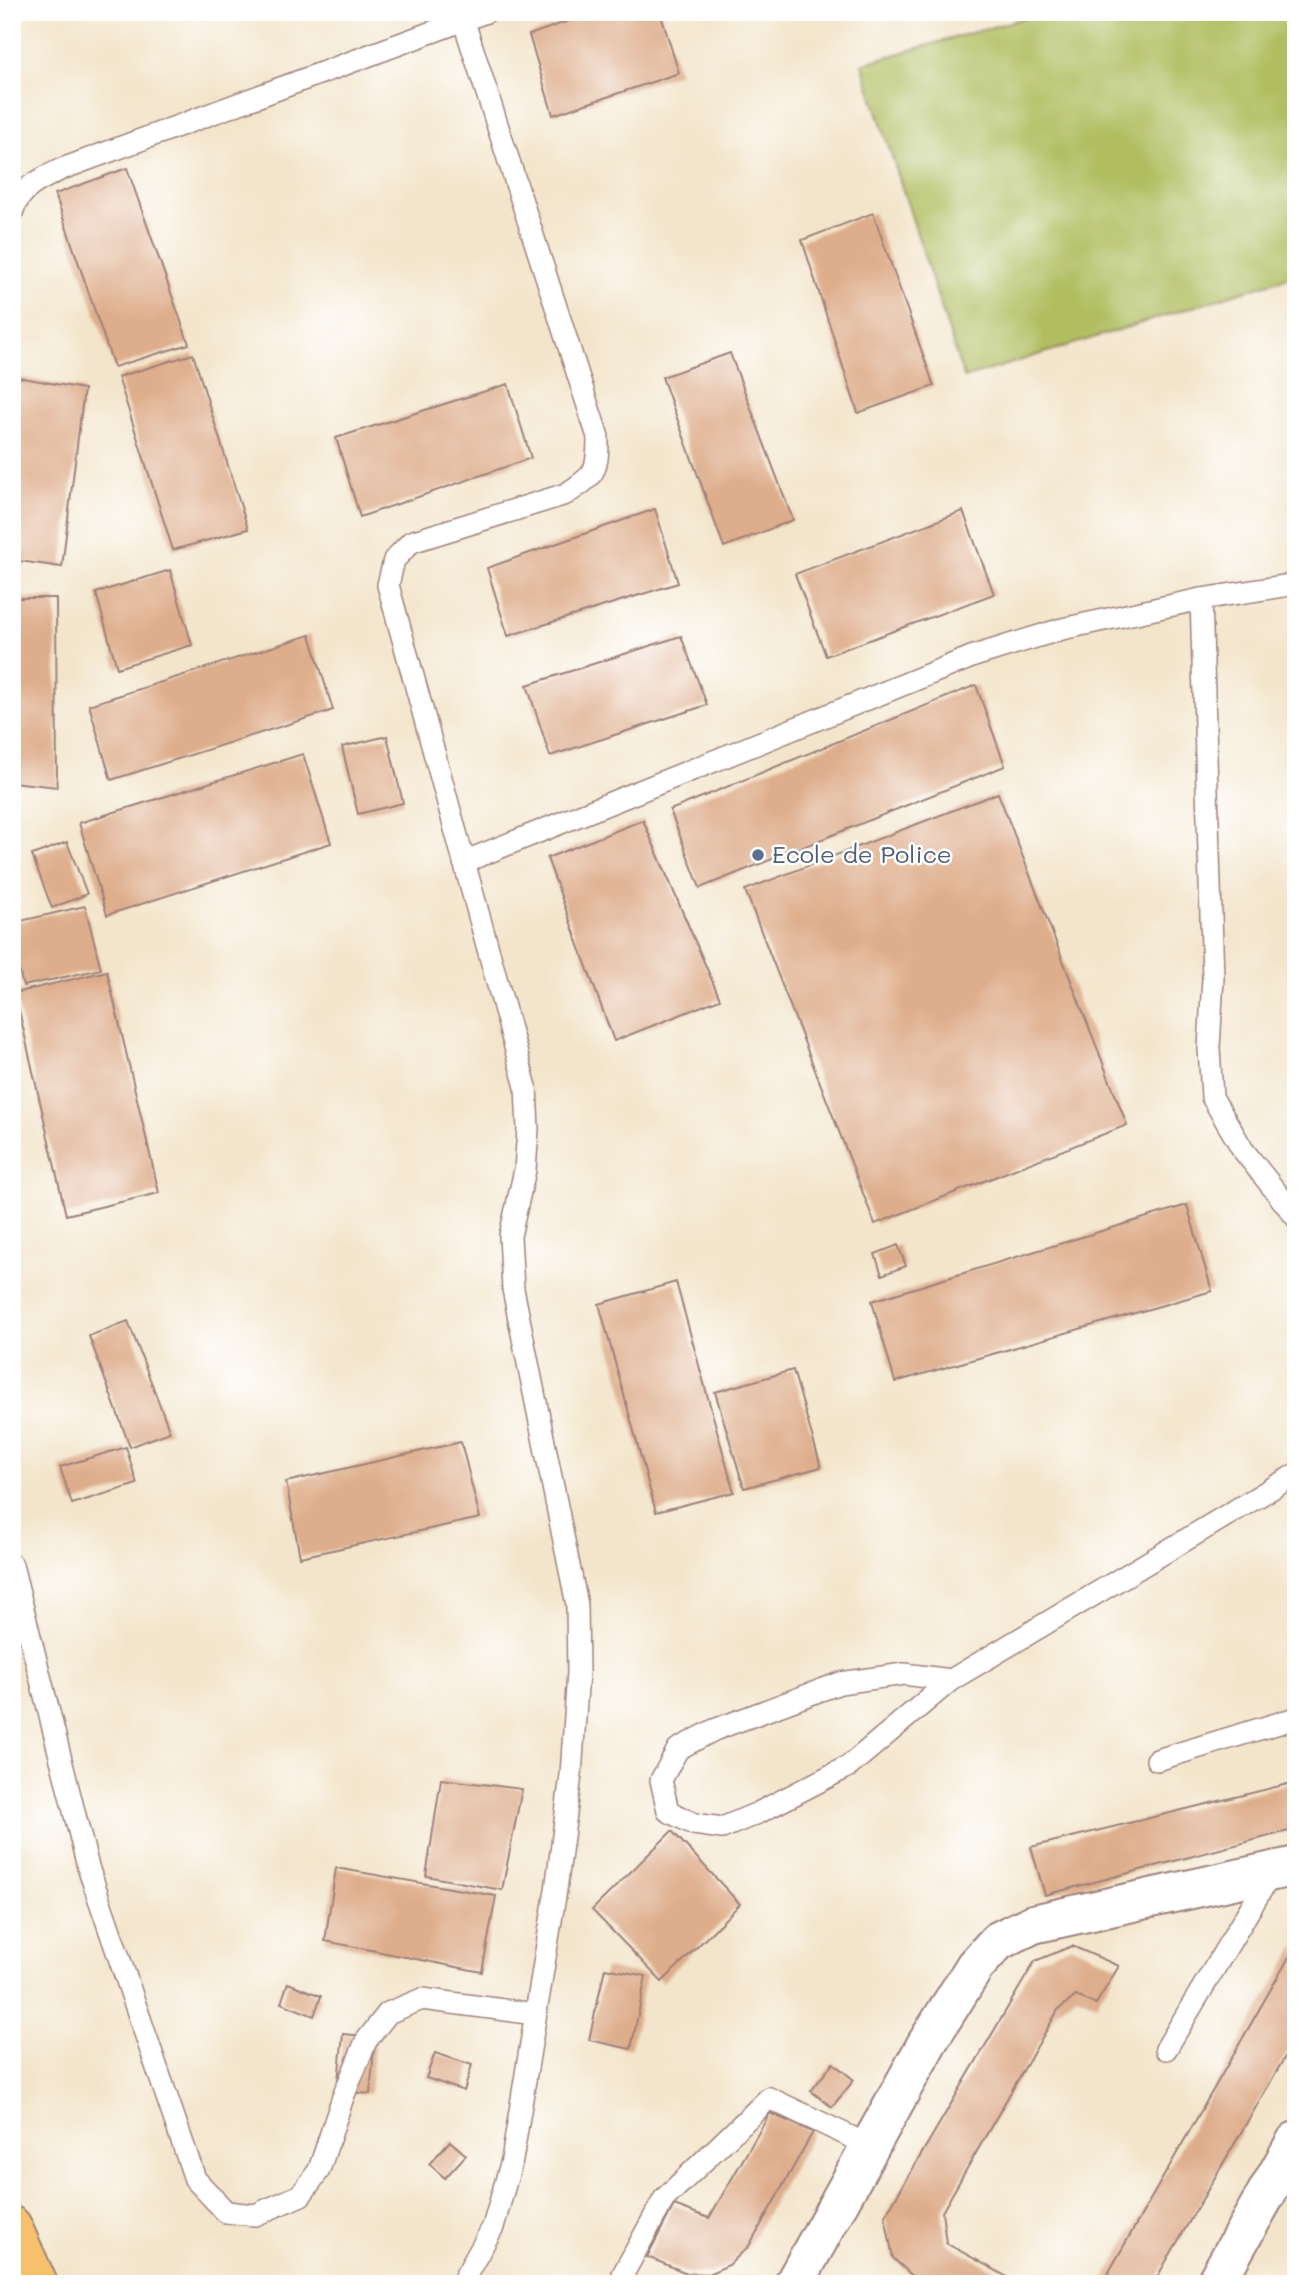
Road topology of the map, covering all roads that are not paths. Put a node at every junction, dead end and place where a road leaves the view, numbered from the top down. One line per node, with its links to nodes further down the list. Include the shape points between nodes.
1 (486, 12): 2 (lane)
2 (464, 22): 3 (lane, via 62,169 33,182); 6 (lane, via 598,437 598,463 589,480 566,494 411,542 394,560 388,585)
3 (12, 214)
4 (1296, 584): 5 (lane)
5 (1201, 599): 6 (lane, via 1062,629 974,656); 7 (lane, via 1213,978 1212,1097 1243,1150)
6 (464, 862): 14 (lane, via 526,1087 524,1170 510,1236 513,1289 577,1605 571,1775)
7 (1296, 1217)
8 (1296, 1474): 10 (lane)
9 (12, 1564): 14 (lane, via 88,1867 195,2179 226,2212 255,2215 301,2195 319,2170 366,2041 388,2013 422,1999)
10 (951, 1680): 10 (lane, via 904,1674 840,1684 714,1730 678,1749 661,1780 668,1811 694,1824 722,1828 758,1813 849,1766)
11 (1296, 1718): 12 (lane)
12 (1157, 1760)
13 (1284, 1869): 15 (lane); 17 (street, via 1033,1924 998,1941 961,1988)
14 (535, 2014): 20 (lane, via 512,2160 493,2227)
15 (1166, 2049)
16 (1296, 2141): 23 (street)
17 (870, 2146): 21 (lane, via 769,2098 664,2199 623,2274); 22 (street)
18 (12, 2226): 19 (main road)
19 (38, 2284)
20 (461, 2284)
21 (626, 2284)
22 (794, 2284)
23 (1215, 2284)

